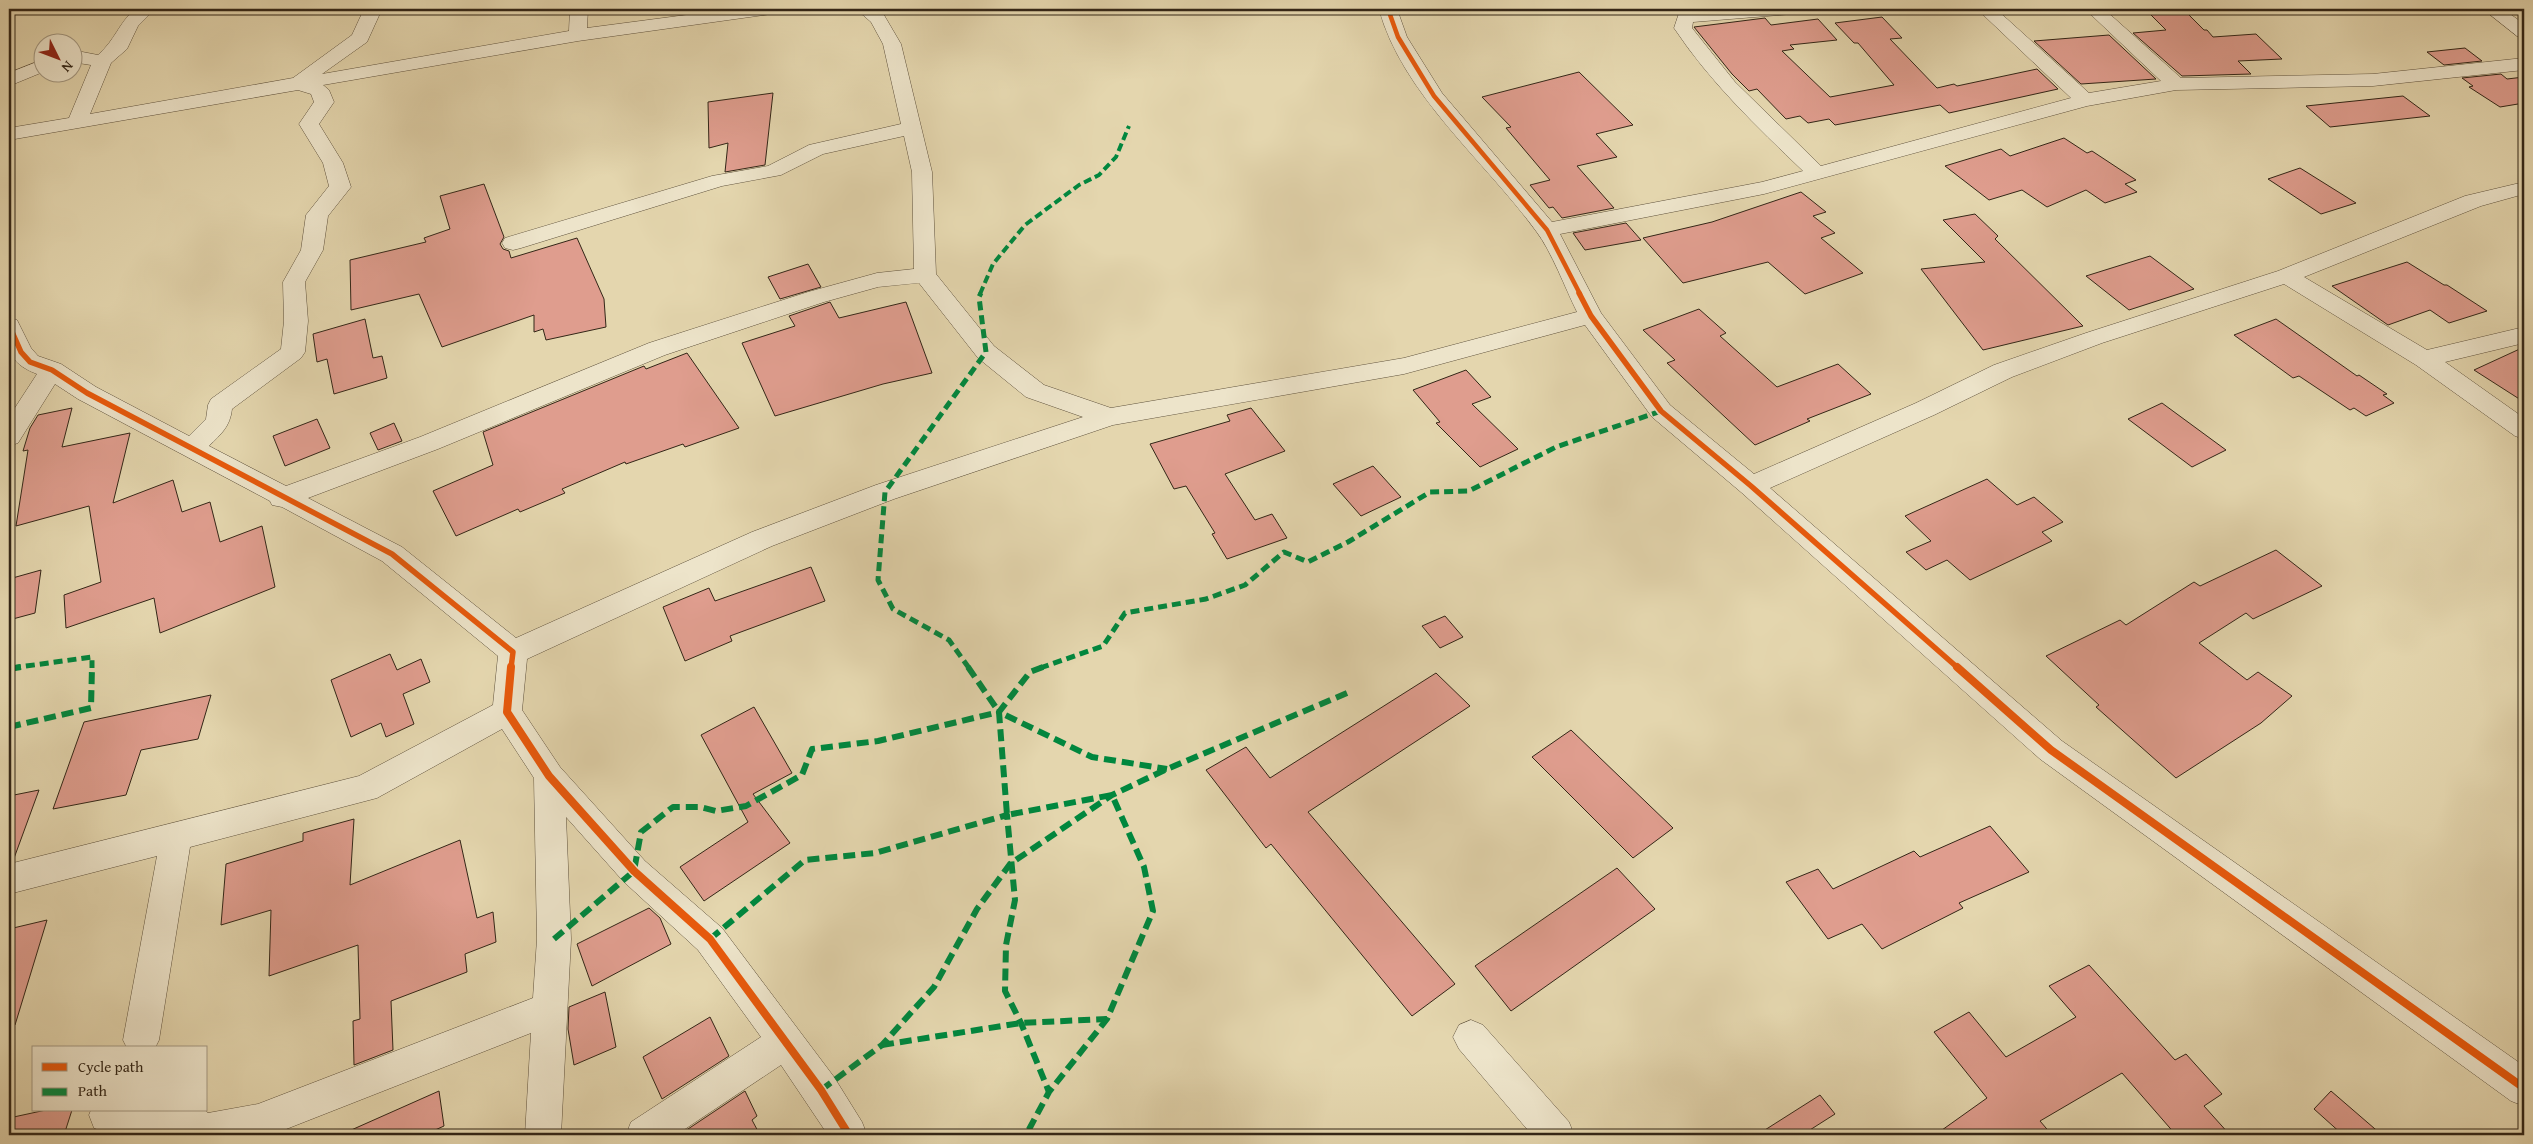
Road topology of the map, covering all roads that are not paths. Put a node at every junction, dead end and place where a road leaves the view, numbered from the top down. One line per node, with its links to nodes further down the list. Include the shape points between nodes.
1 (146, 9): 16 (street, via 130,22 120,45)
2 (372, 9): 14 (street)
3 (579, 9): 13 (street)
4 (771, 9): 11 (street)
5 (865, 9): 25 (street, via 878,19 892,44)
6 (1388, 9): 29 (street, via 1398,37 1434,96)
7 (1792, 9): 27 (street, via 1685,18 1683,28 1751,110)
8 (1986, 9): 23 (street)
9 (2094, 9): 22 (street)
10 (2492, 9): 12 (street)
11 (705, 13): 13 (street)
12 (2524, 32)
13 (578, 35): 19 (street)
14 (360, 38): 19 (street); 21 (street)
15 (82, 58): 16 (street)
16 (102, 61): 24 (street)
17 (2524, 64): 22 (street, via 2373,80)
18 (32, 70): 20 (street)
19 (372, 71): 21 (street)
20 (9, 80)
21 (297, 83): 24 (street); 41 (street, via 319,90 324,102 309,124 333,163 340,186 317,215 312,250 294,282 294,352 220,405 218,422)
22 (2176, 84): 23 (street)
23 (2085, 100): 27 (street)
24 (77, 122): 26 (street)
25 (912, 128): 30 (street, via 816,150 774,171 719,180); 31 (street, via 922,172)
26 (9, 134)
27 (1817, 173): 29 (street, via 1764,188)
28 (2524, 188): 32 (street, via 2473,201)
29 (1548, 230): 33 (street)
30 (513, 243)
31 (925, 275): 38 (street, via 986,352 1035,391); 43 (street, via 878,280 657,349 429,443)
32 (2286, 276): 36 (street); 42 (street, via 2003,371 1917,413)
33 (1591, 316): 38 (street, via 1404,366); 42 (street, via 1661,411)
34 (9, 325): 37 (street, via 21,352 30,362)
35 (2524, 336): 36 (street)
36 (2424, 359): 39 (street)
37 (52, 370): 40 (street); 41 (street, via 87,393)
38 (1110, 417): 44 (street, via 885,492 762,539)
39 (2524, 430)
40 (9, 437)
41 (192, 448): 43 (street)
42 (1751, 486): 53 (street, via 2050,750)
43 (281, 498): 44 (street, via 392,554)
44 (513, 652): 45 (street)
45 (507, 712): 46 (street); 47 (street, via 366,788)
46 (548, 776): 49 (street, via 554,939); 52 (street, via 634,871 710,939)
47 (176, 837): 48 (street); 51 (street)
48 (9, 879)
49 (551, 1008): 54 (street, via 258,1122 203,1132 181,1114); 55 (street)
50 (1471, 1037): 58 (street)
51 (141, 1040)
52 (784, 1042): 56 (street); 57 (street, via 821,1090)
53 (2524, 1088)
54 (106, 1115)
55 (543, 1135)
56 (644, 1135)
57 (849, 1135)
58 (1556, 1135)

